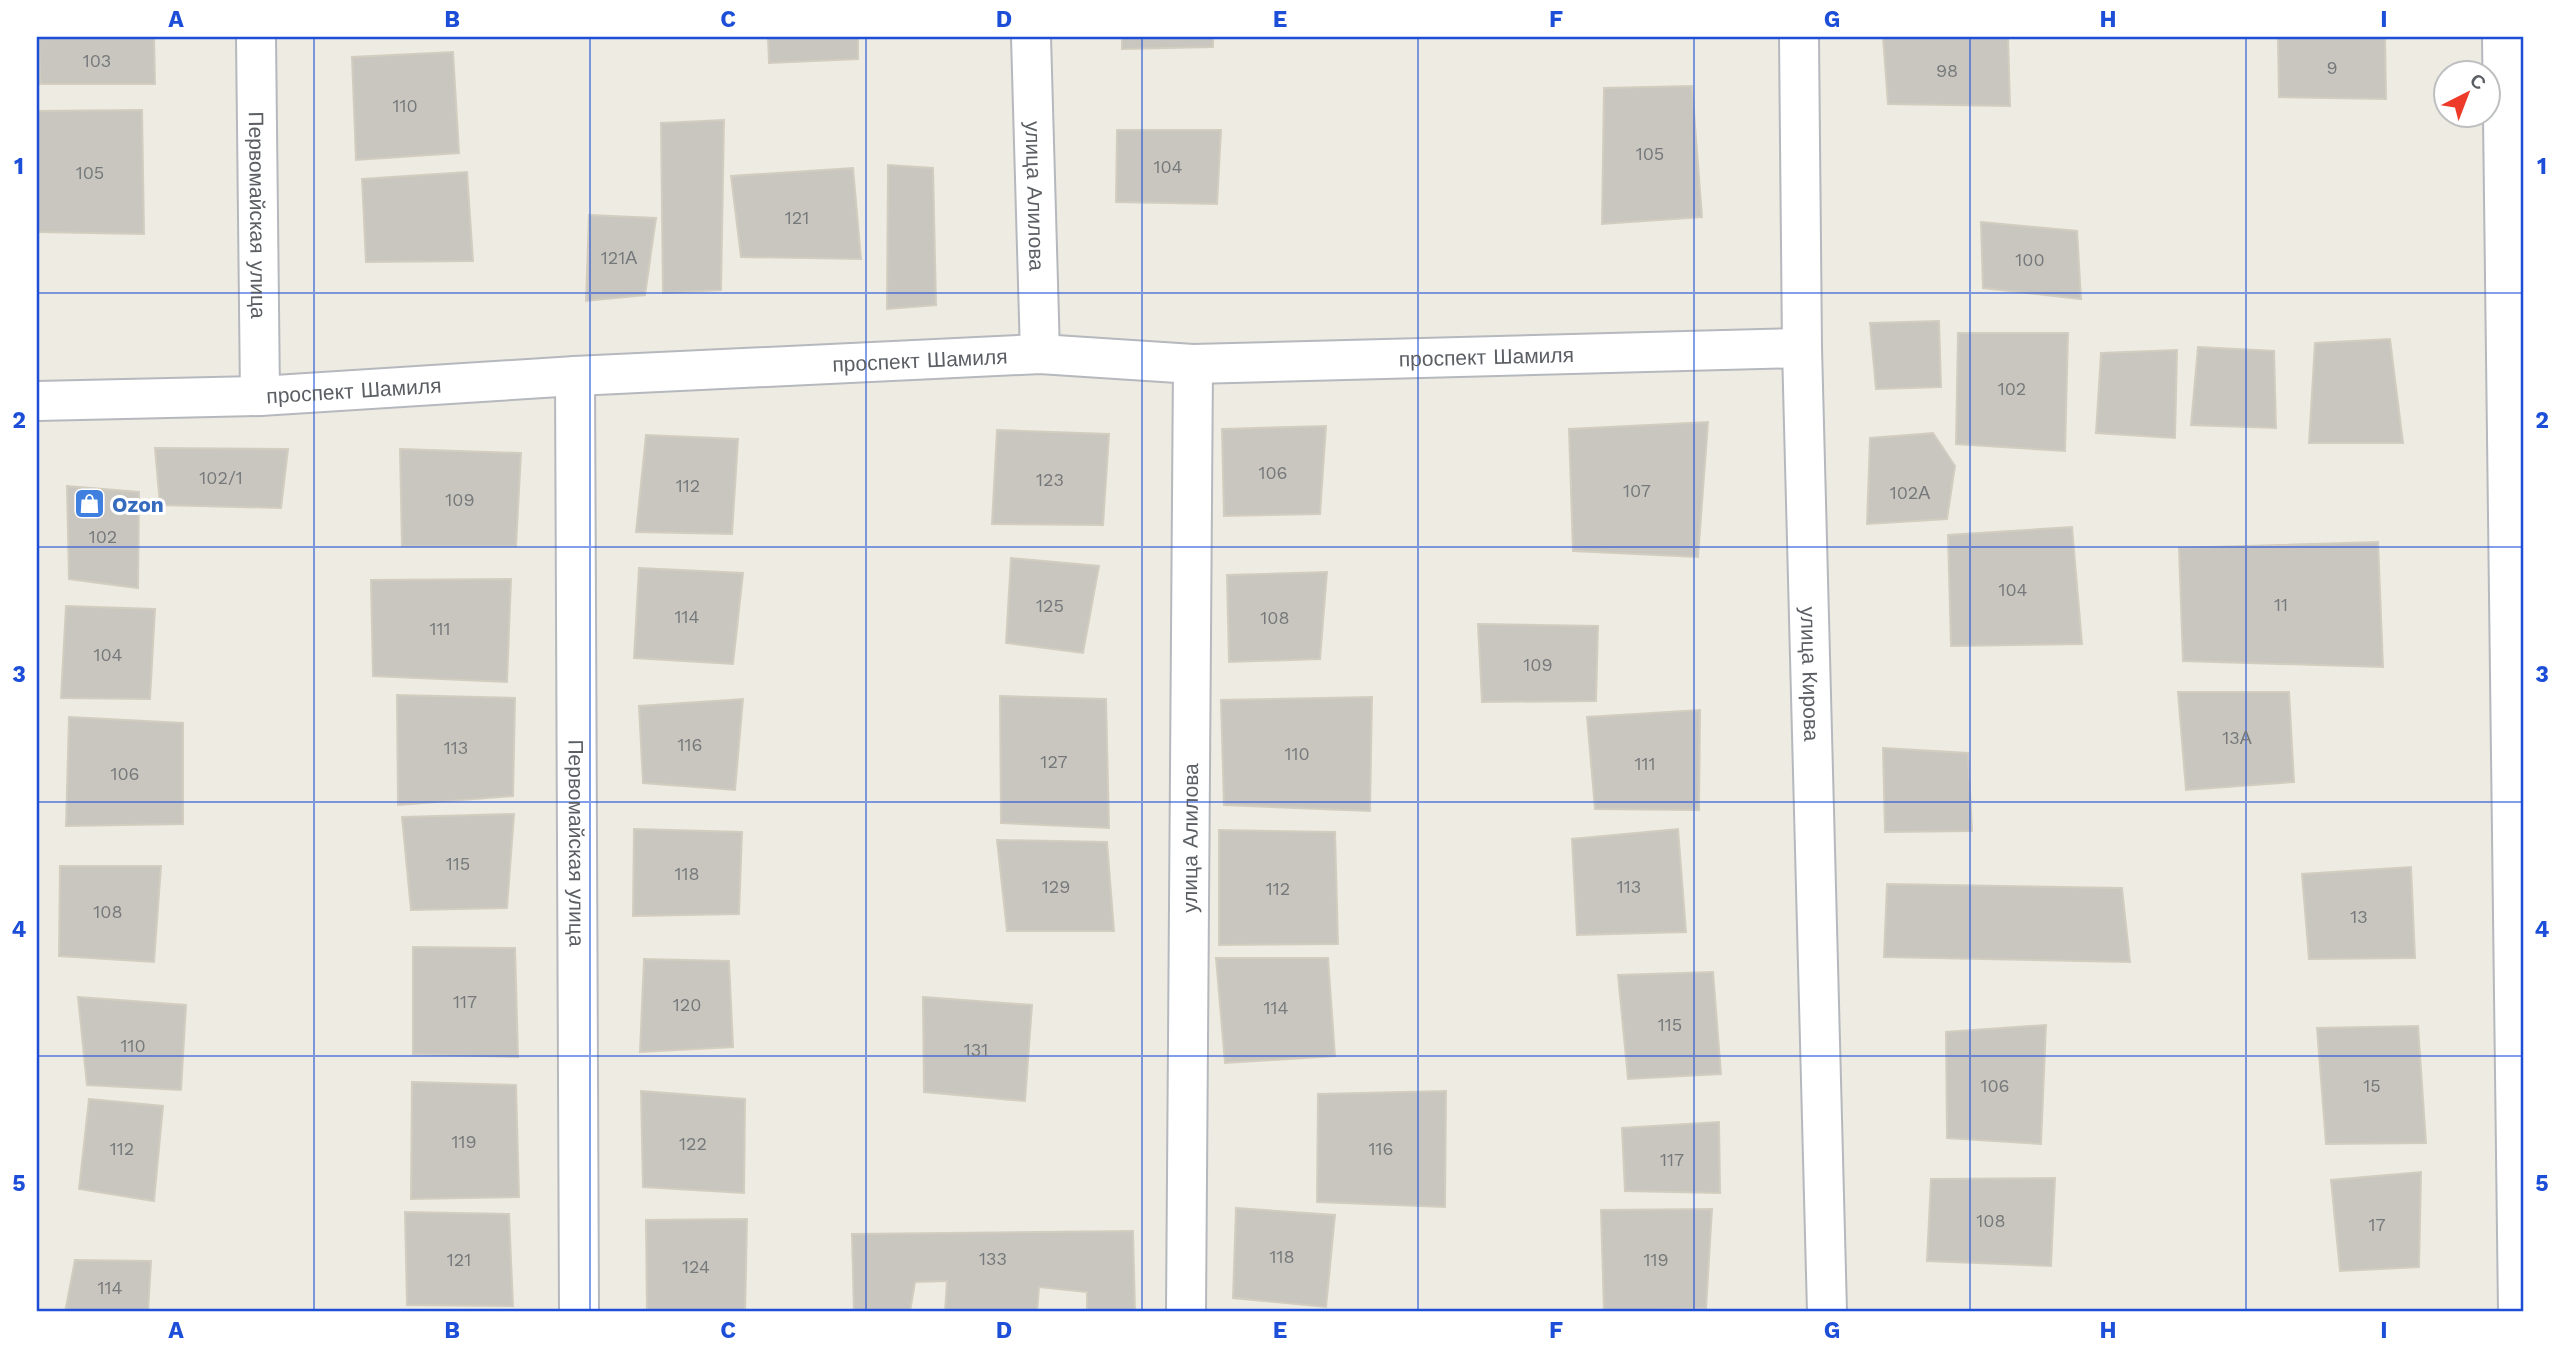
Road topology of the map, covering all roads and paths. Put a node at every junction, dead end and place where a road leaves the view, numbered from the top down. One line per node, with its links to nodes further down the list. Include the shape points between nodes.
1 (256, 37): 9 (street, Первомайская улица)
2 (1031, 37): 6 (street, улица Алилова)
3 (1798, 37): 5 (street, улица Кирова)
4 (2502, 37): 14 (street)
5 (1802, 348): 7 (street, проспект Шамиля); 13 (street, улица Кирова)
6 (1040, 354): 7 (street, проспект Шамиля); 8 (street, проспект Шамиля)
7 (1193, 364): 12 (street, улица Алилова)
8 (575, 376): 9 (street, проспект Шамиля); 11 (street, Первомайская улица)
9 (260, 396): 10 (street, проспект Шамиля)
10 (37, 401)
11 (579, 1312)
12 (1186, 1312)
13 (1827, 1312)
14 (2518, 1312)

